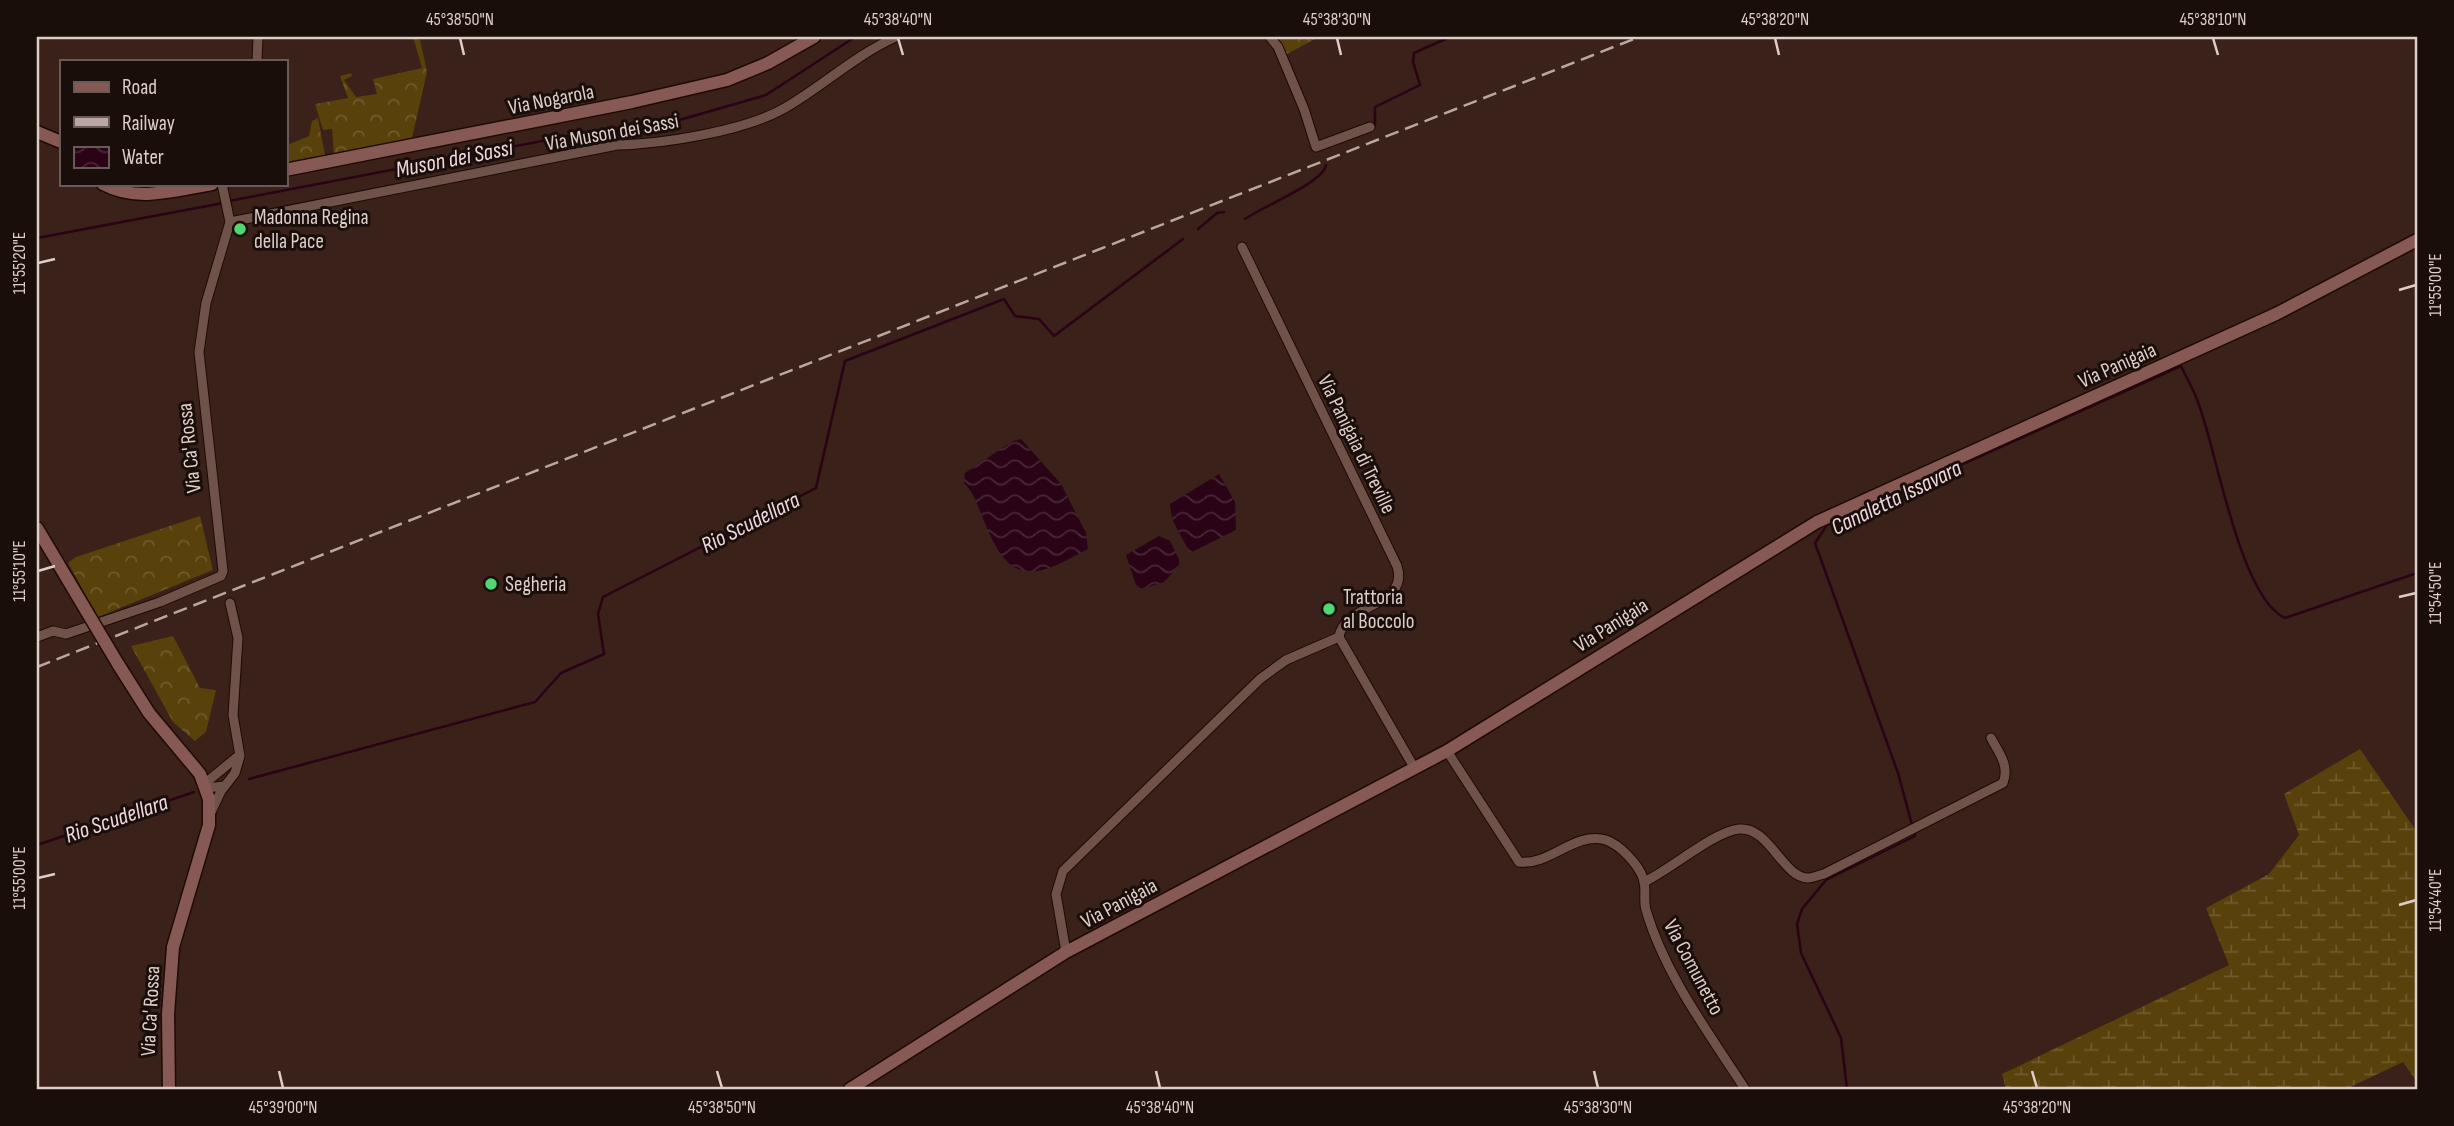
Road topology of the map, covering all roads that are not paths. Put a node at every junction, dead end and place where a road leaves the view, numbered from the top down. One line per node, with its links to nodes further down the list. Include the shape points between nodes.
1 (258, 37): 5 (street)
2 (814, 37): 9 (street, Via Nogarola, via 727,80)
3 (896, 37): 13 (street, Via Muson dei Sassi, via 783,109 744,122 662,144 617,145)
4 (1270, 37): 6 (street, via 1304,109 1316,147)
5 (257, 60)
6 (1370, 127)
7 (37, 132): 8 (street)
8 (60, 142)
9 (287, 170)
10 (108, 186): 11 (street, Via Ca' Rossa, via 139,195)
11 (211, 186)
12 (219, 186): 13 (street, Via Ca' Rossa)
13 (229, 219): 18 (street, Via Ca' Rossa, via 205,303 199,352 221,576 66,634 53,631)
14 (2417, 240): 22 (street, Via Panigaia, via 2276,314 1817,522)
15 (1242, 247): 19 (street, Via Panigaia di Treville, via 1399,572 1396,589 1344,623)
16 (37, 528): 23 (street, Via Ca' Rossa, bridge, via 149,713)
17 (230, 603): 21 (street, Via Ca' Rossa, via 238,638 233,715)
18 (37, 636)
19 (1339, 637): 24 (street); 30 (street, Via Panigaia di Treville, via 1286,660 1261,679 1063,872 1056,894)
20 (1991, 738): 29 (street, via 2005,765 2003,783 1824,874 1798,875 1761,836 1742,828 1723,833)
21 (239, 745): 25 (street, via 234,763); 26 (street, Via Ca' Rossa, via 235,773)
22 (1447, 751): 24 (street, Via Panigaia); 29 (street, Via Comunetto, via 1520,862 1536,861 1585,840 1604,840 1621,850)
23 (196, 767): 25 (street, Via Ca' Rossa); 27 (street, Via Ca' Rossa)
24 (1415, 769): 30 (street, Via Panigaia)
25 (216, 774): 27 (street)
26 (225, 785): 27 (street); 28 (street, Via Ca' Rossa)
27 (206, 788): 28 (street, Via Ca' Rossa)
28 (210, 814): 31 (street, Via Ca' Rossa, via 173,947)
29 (1644, 883): 33 (street, Via Comunetto, via 1645,908 1668,963)
30 (1066, 952): 32 (street, Via Panigaia)
31 (169, 1089)
32 (850, 1089)
33 (1745, 1089)

